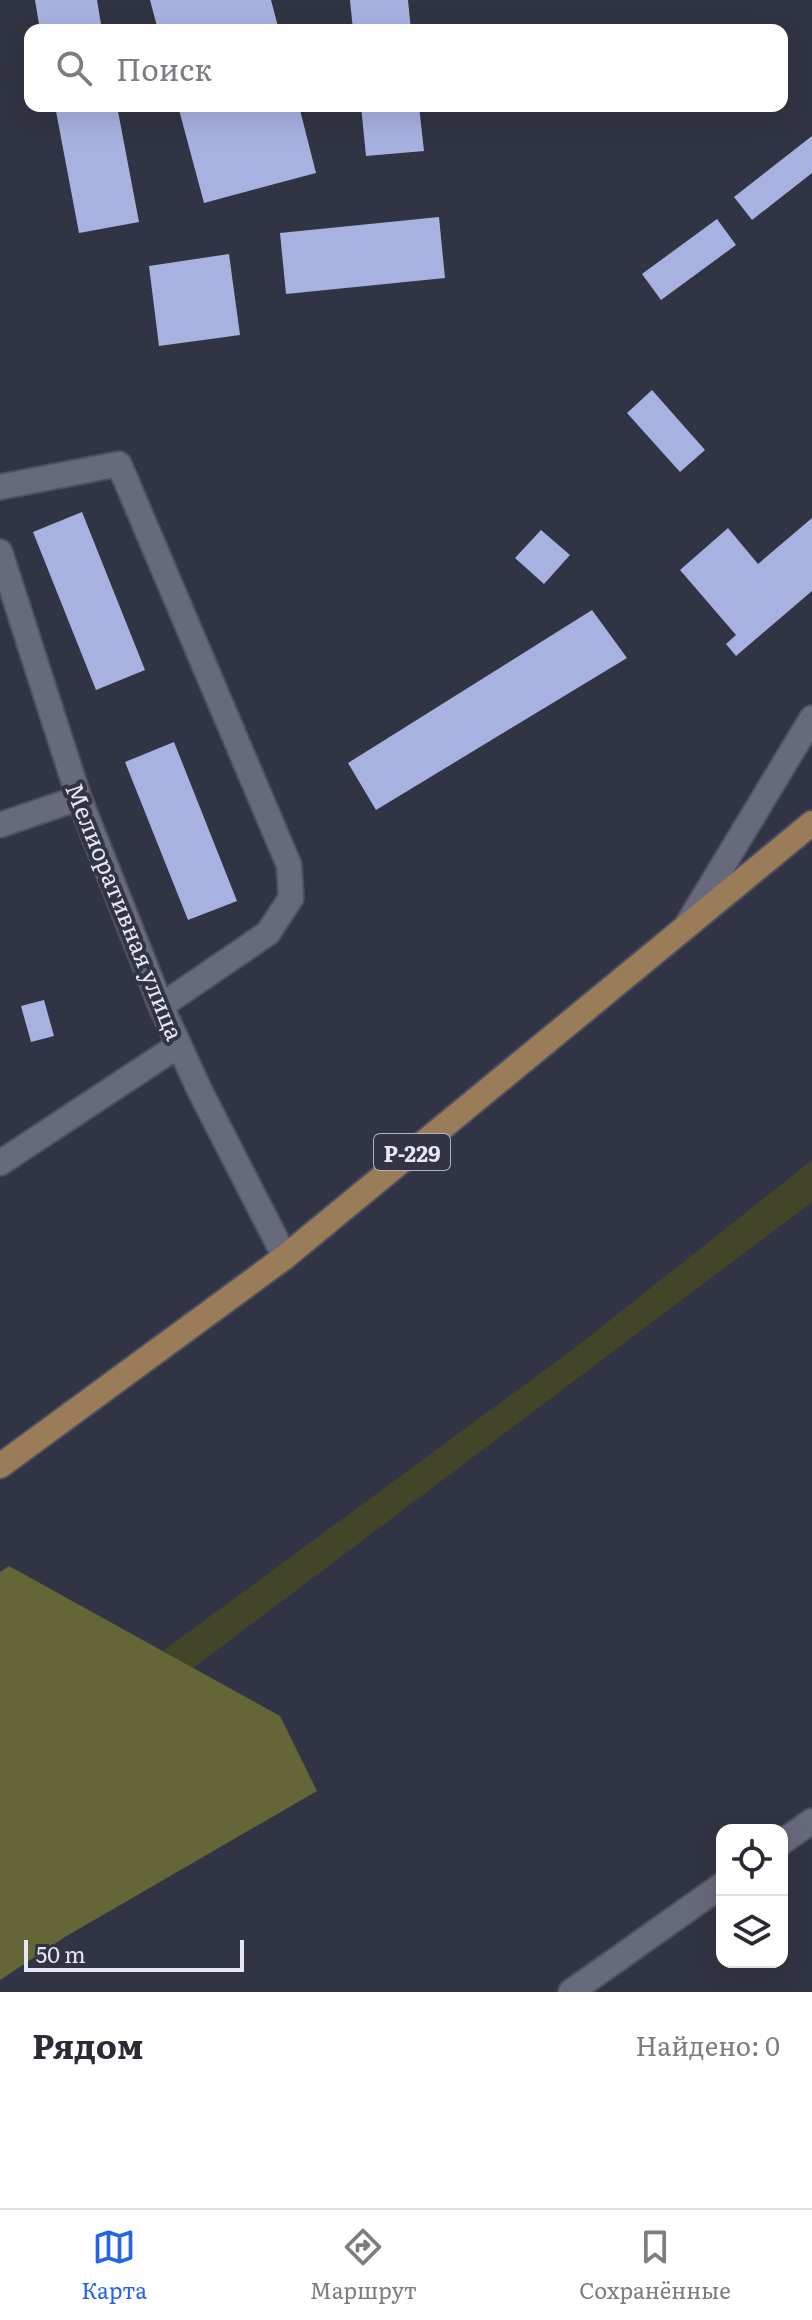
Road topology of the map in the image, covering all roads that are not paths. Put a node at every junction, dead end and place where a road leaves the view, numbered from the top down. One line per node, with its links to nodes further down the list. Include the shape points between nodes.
1 (0, 487): 8 (street, via 119,464 289,865 291,898 268,933)
2 (0, 552): 4 (street, Мелиоративная улица)
3 (812, 718): 7 (street)
4 (79, 798): 6 (street); 8 (street, Мелиоративная улица)
5 (812, 823): 7 (main road, Р-229)
6 (0, 825)
7 (684, 929): 11 (main road, Р-229)
8 (161, 1006): 9 (street, Мелиоративная улица)
9 (179, 1045): 10 (street); 11 (street, Мелиоративная улица)
10 (0, 1163)
11 (285, 1257): 12 (main road, Р-229)
12 (0, 1466)
13 (812, 1821): 14 (street)
14 (788, 1838)
15 (716, 1889): 16 (street)
16 (571, 1992)

